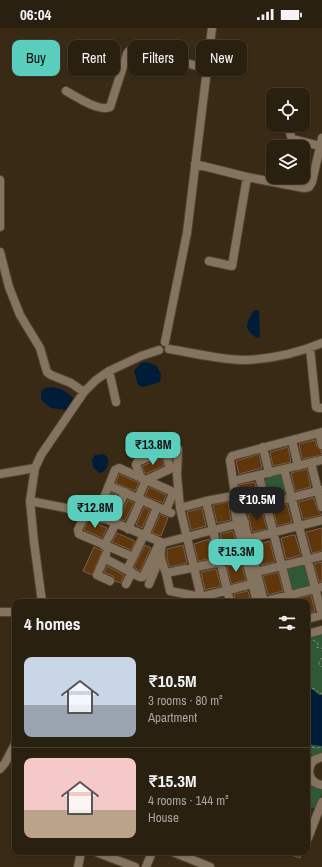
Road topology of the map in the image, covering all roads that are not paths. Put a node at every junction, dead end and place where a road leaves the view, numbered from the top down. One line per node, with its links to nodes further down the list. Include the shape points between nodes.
1 (212, 28): 2 (street)
2 (210, 40)
3 (196, 66): 5 (street, via 132,50 127,54 110,107 92,105)
4 (205, 76): 8 (street)
5 (66, 91)
6 (290, 132): 7 (street, via 292,139)
7 (321, 142): 9 (street, via 309,187)
8 (195, 164): 9 (street); 15 (street, via 187,233)
9 (247, 177): 13 (street, via 232,266)
10 (0, 180): 11 (street)
11 (0, 227)
12 (0, 252): 18 (street, via 20,315 40,348 47,372)
13 (209, 261)
14 (322, 343): 16 (street)
15 (167, 346): 16 (street, via 244,360 273,357); 17 (street, via 167,352 159,350)
16 (310, 348): 20 (street, via 316,407)
17 (109, 371): 18 (street); 19 (street)
18 (84, 392): 29 (street, via 41,455)
19 (116, 402)
20 (322, 408)
21 (320, 433): 22 (street); 23 (street)
22 (292, 440): 24 (street); 28 (street)
23 (322, 446)
24 (263, 447): 31 (street); 35 (street, via 230,457)
25 (178, 449): 47 (street)
26 (322, 460): 27 (street)
27 (312, 463): 28 (street); 37 (street)
28 (298, 466): 30 (street)
29 (35, 468): 32 (street); 42 (street)
30 (284, 469): 31 (street); 40 (street)
31 (269, 473): 33 (street)
32 (0, 474)
33 (259, 476): 35 (street); 44 (street)
34 (144, 479): 36 (street, via 119,468 115,470); 41 (street); 46 (street, via 172,492 168,512)
35 (234, 481): 39 (street)
36 (110, 486): 38 (street); 50 (street)
37 (320, 491): 40 (street); 45 (street)
38 (125, 492): 41 (street); 52 (street)
39 (234, 495): 43 (street); 48 (street, via 238,497); 53 (street)
40 (292, 498): 44 (street); 55 (street)
41 (140, 499): 46 (street); 56 (street)
42 (30, 501): 49 (street); 83 (street)
43 (206, 501): 47 (street); 57 (street)
44 (266, 504): 48 (street); 58 (street)
45 (322, 506)
46 (157, 507): 59 (street)
47 (180, 508): 60 (street)
48 (241, 510): 53 (street)
49 (86, 512): 50 (street); 63 (street, via 78,533)
50 (98, 518): 52 (street, via 105,523)
51 (322, 520): 55 (street)
52 (113, 524): 56 (street); 59 (street); 63 (street)
53 (241, 525): 57 (street); 61 (street)
54 (322, 525): 55 (street)
55 (300, 528): 58 (street); 69 (street)
56 (128, 529): 59 (street)
57 (213, 532): 60 (street); 70 (street)
58 (274, 535): 61 (street); 71 (street)
59 (143, 537): 62 (street); 66 (street)
60 (187, 539): 62 (street); 72 (street)
61 (246, 542): 64 (street); 75 (street)
62 (161, 545): 68 (street); 73 (street, via 144,576 141,578)
63 (107, 547): 66 (street); 67 (street)
64 (245, 556): 70 (street); 75 (street)
65 (322, 556): 69 (street)
66 (133, 557): 73 (street)
67 (104, 558): 73 (street); 76 (street, via 96,575)
68 (160, 558): 74 (street); 78 (street)
69 (308, 560): 71 (street); 80 (street)
70 (221, 562): 72 (street); 81 (street)
71 (282, 566): 75 (street); 87 (street)
72 (193, 568): 74 (street); 82 (street)
73 (129, 571): 77 (street)
74 (166, 573): 82 (street, via 170,591)
75 (253, 573): 79 (street); 86 (street)
76 (110, 582)
77 (126, 584)
78 (149, 584)
79 (252, 584): 81 (street); 85 (street)
80 (319, 588): 87 (street); 90 (street)
81 (228, 591): 82 (street); 84 (street)
82 (201, 597)
83 (42, 599)
84 (229, 599)
85 (256, 599)
86 (263, 599)
87 (290, 599)
88 (0, 612): 89 (street)
89 (12, 612)
90 (322, 615): 91 (street)
91 (310, 618)
92 (322, 630): 93 (street)
93 (310, 636)
94 (12, 750): 97 (street)
95 (322, 758): 96 (street)
96 (310, 762)
97 (0, 769)
98 (310, 777): 99 (street, via 316,784)
99 (322, 785)
100 (322, 802): 101 (street)
101 (320, 812): 102 (street)
102 (310, 822)
103 (80, 855): 107 (street)
104 (104, 855): 108 (street)
105 (151, 855): 109 (street)
106 (180, 855): 110 (street)
107 (78, 867)
108 (135, 867)
109 (146, 867)
110 (210, 867)

